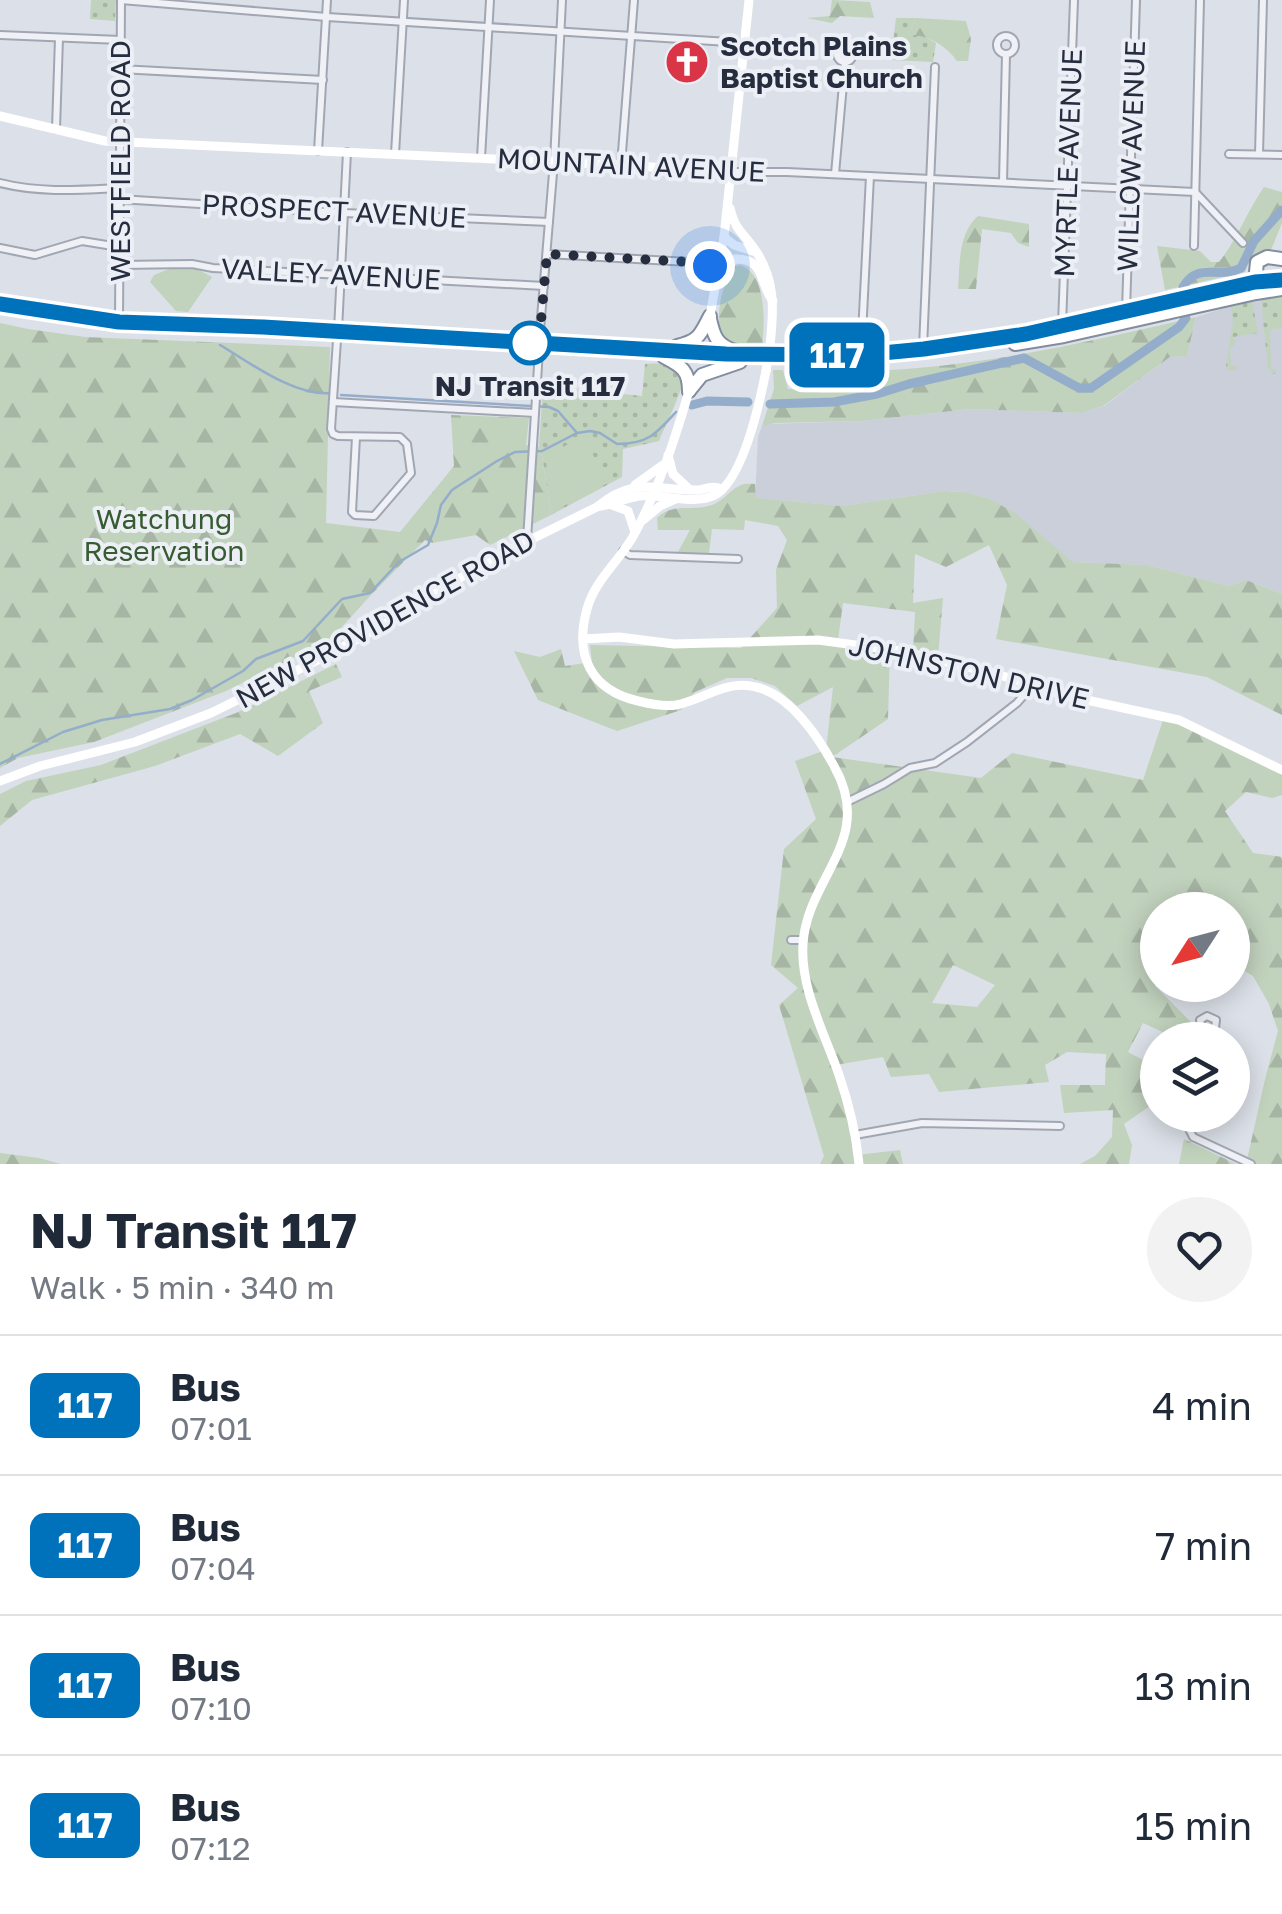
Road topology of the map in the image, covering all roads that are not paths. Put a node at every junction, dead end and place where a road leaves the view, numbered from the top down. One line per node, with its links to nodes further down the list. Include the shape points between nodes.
1 (121, 0): 12 (street); 19 (street, WESTFIELD ROAD)
2 (327, 0): 12 (street)
3 (404, 0): 13 (street)
4 (490, 0): 14 (street)
5 (562, 0): 15 (street)
6 (634, 0): 17 (street)
7 (749, 0): 20 (main road)
8 (1074, 0): 44 (street, MYRTLE AVENUE)
9 (1136, 0): 46 (street, WILLOW AVENUE)
10 (1200, 0): 47 (street)
11 (1263, 0): 33 (street)
12 (327, 17): 13 (street); 25 (street)
13 (403, 22): 14 (street); 31 (street)
14 (488, 27): 15 (street); 35 (street)
15 (560, 31): 17 (street); 36 (street)
16 (0, 35): 18 (street)
17 (631, 36): 20 (street); 37 (street)
18 (59, 38): 19 (street); 27 (street)
19 (120, 40): 24 (street, WESTFIELD ROAD)
20 (745, 42): 38 (main road)
21 (1006, 54): 42 (street)
22 (845, 62): 39 (street)
23 (935, 66): 41 (street)
24 (120, 68): 25 (street); 28 (street, WESTFIELD ROAD)
25 (323, 80): 29 (street)
26 (0, 116): 27 (main road, MOUNTAIN AVENUE)
27 (56, 130): 28 (main road, MOUNTAIN AVENUE)
28 (119, 141): 29 (main road, MOUNTAIN AVENUE); 45 (street, WESTFIELD ROAD)
29 (318, 150): 30 (main road, MOUNTAIN AVENUE)
30 (347, 152): 31 (main road, MOUNTAIN AVENUE); 50 (street)
31 (395, 154): 35 (main road, MOUNTAIN AVENUE)
32 (1229, 154): 33 (street)
33 (1260, 154): 34 (street)
34 (1282, 154)
35 (481, 158): 36 (main road, MOUNTAIN AVENUE)
36 (554, 162): 37 (main road, MOUNTAIN AVENUE); 51 (street)
37 (621, 164): 38 (main road, MOUNTAIN AVENUE)
38 (732, 172): 39 (street, MOUNTAIN AVENUE); 49 (main road)
39 (835, 174): 40 (street, MOUNTAIN AVENUE)
40 (870, 176): 41 (street, MOUNTAIN AVENUE); 83 (street)
41 (932, 179): 42 (street, MOUNTAIN AVENUE); 81 (street)
42 (1003, 182): 44 (street, MOUNTAIN AVENUE)
43 (0, 183): 45 (street, via 30,190)
44 (1069, 185): 46 (street, MOUNTAIN AVENUE); 78 (street, MYRTLE AVENUE)
45 (119, 188): 48 (street, WESTFIELD ROAD)
46 (1131, 188): 47 (street, MOUNTAIN AVENUE); 75 (street, WILLOW AVENUE)
47 (1196, 192): 54 (street); 55 (street)
48 (119, 199): 50 (street, PROSPECT AVENUE); 57 (street, WESTFIELD ROAD)
49 (728, 200): 52 (main road); 53 (main road, via 734,226)
50 (344, 213): 51 (street, PROSPECT AVENUE); 64 (street)
51 (549, 222): 59 (street)
52 (724, 237): 53 (main road); 58 (main road); 60 (main road)
53 (746, 240): 58 (main road)
54 (1243, 243)
55 (1194, 246)
56 (0, 248): 57 (street, via 35,256 76,242)
57 (119, 248): 63 (street, WESTFIELD ROAD)
58 (756, 252): 70 (main road)
59 (547, 254): 62 (street); 68 (street)
60 (722, 257): 62 (street); 66 (main road)
61 (1282, 259): 67 (highway, via 1258,261)
62 (707, 263): 66 (street)
63 (119, 264): 64 (street, VALLEY AVENUE); 77 (street, WESTFIELD ROAD)
64 (341, 276): 68 (street, VALLEY AVENUE); 79 (street)
65 (1282, 280): 67 (highway)
66 (717, 282): 70 (main road, via 731,262 748,260); 76 (main road)
67 (1255, 282): 71 (highway)
68 (544, 286): 80 (street)
69 (1282, 289): 71 (highway)
70 (774, 302): 91 (main road, bridge, via 755,418)
71 (1192, 302): 73 (highway)
72 (0, 304): 77 (highway)
73 (1175, 306): 75 (highway); 84 (highway, via 1064,336 923,358 859,364)
74 (0, 312): 79 (highway, via 118,329)
75 (1126, 312): 78 (highway)
76 (710, 316): 82 (highway, via 698,338); 84 (highway, via 719,344)
77 (119, 322): 79 (highway)
78 (1062, 326): 81 (highway)
79 (337, 336): 80 (highway); 86 (street)
80 (539, 347): 82 (highway); 87 (street)
81 (924, 349): 83 (highway)
82 (664, 353): 84 (highway); 85 (highway, via 684,368)
83 (861, 355): 84 (highway)
84 (743, 358): 85 (highway, via 702,374)
85 (688, 396): 89 (main road)
86 (333, 402): 87 (street); 88 (street, via 333,434)
87 (535, 408): 99 (street)
88 (356, 437): 88 (street, via 352,512 374,516 411,473 407,444 400,437)
89 (666, 460): 90 (main road); 92 (main road); 93 (main road)
90 (633, 486): 93 (main road, NEW PROVIDENCE ROAD); 96 (main road, NEW PROVIDENCE ROAD)
91 (722, 488): 92 (main road, NEW PROVIDENCE ROAD); 94 (main road, NEW PROVIDENCE ROAD, via 708,498)
92 (690, 489): 93 (main road, NEW PROVIDENCE ROAD)
93 (653, 491): 94 (main road, NEW PROVIDENCE ROAD); 95 (main road, NEW PROVIDENCE ROAD); 97 (main road)
94 (679, 498): 97 (main road)
95 (610, 505): 96 (main road, NEW PROVIDENCE ROAD); 98 (main road, via 628,511)
96 (597, 507): 99 (main road, NEW PROVIDENCE ROAD)
97 (641, 522): 98 (main road)
98 (635, 533): 100 (main road)
99 (528, 540): 105 (main road, NEW PROVIDENCE ROAD, via 381,626 211,712)
100 (623, 551): 101 (street); 102 (main road, via 591,598)
101 (738, 559)
102 (583, 640): 103 (main road, JOHNSTON DRIVE, via 848,643); 106 (main road, via 596,680 634,700 672,706 733,685 770,692 827,754)
103 (1033, 685): 104 (main road, JOHNSTON DRIVE, via 1179,720); 106 (street, via 935,763 910,768)
104 (1282, 770)
105 (0, 781)
106 (847, 802): 108 (main road, via 844,840 810,908)
107 (792, 940): 108 (street)
108 (803, 940): 111 (main road, via 808,988)
109 (1060, 1126): 111 (street, via 922,1123)
110 (1190, 1132): 113 (street)
111 (855, 1135): 112 (main road)
112 (859, 1164)
113 (1251, 1164)

